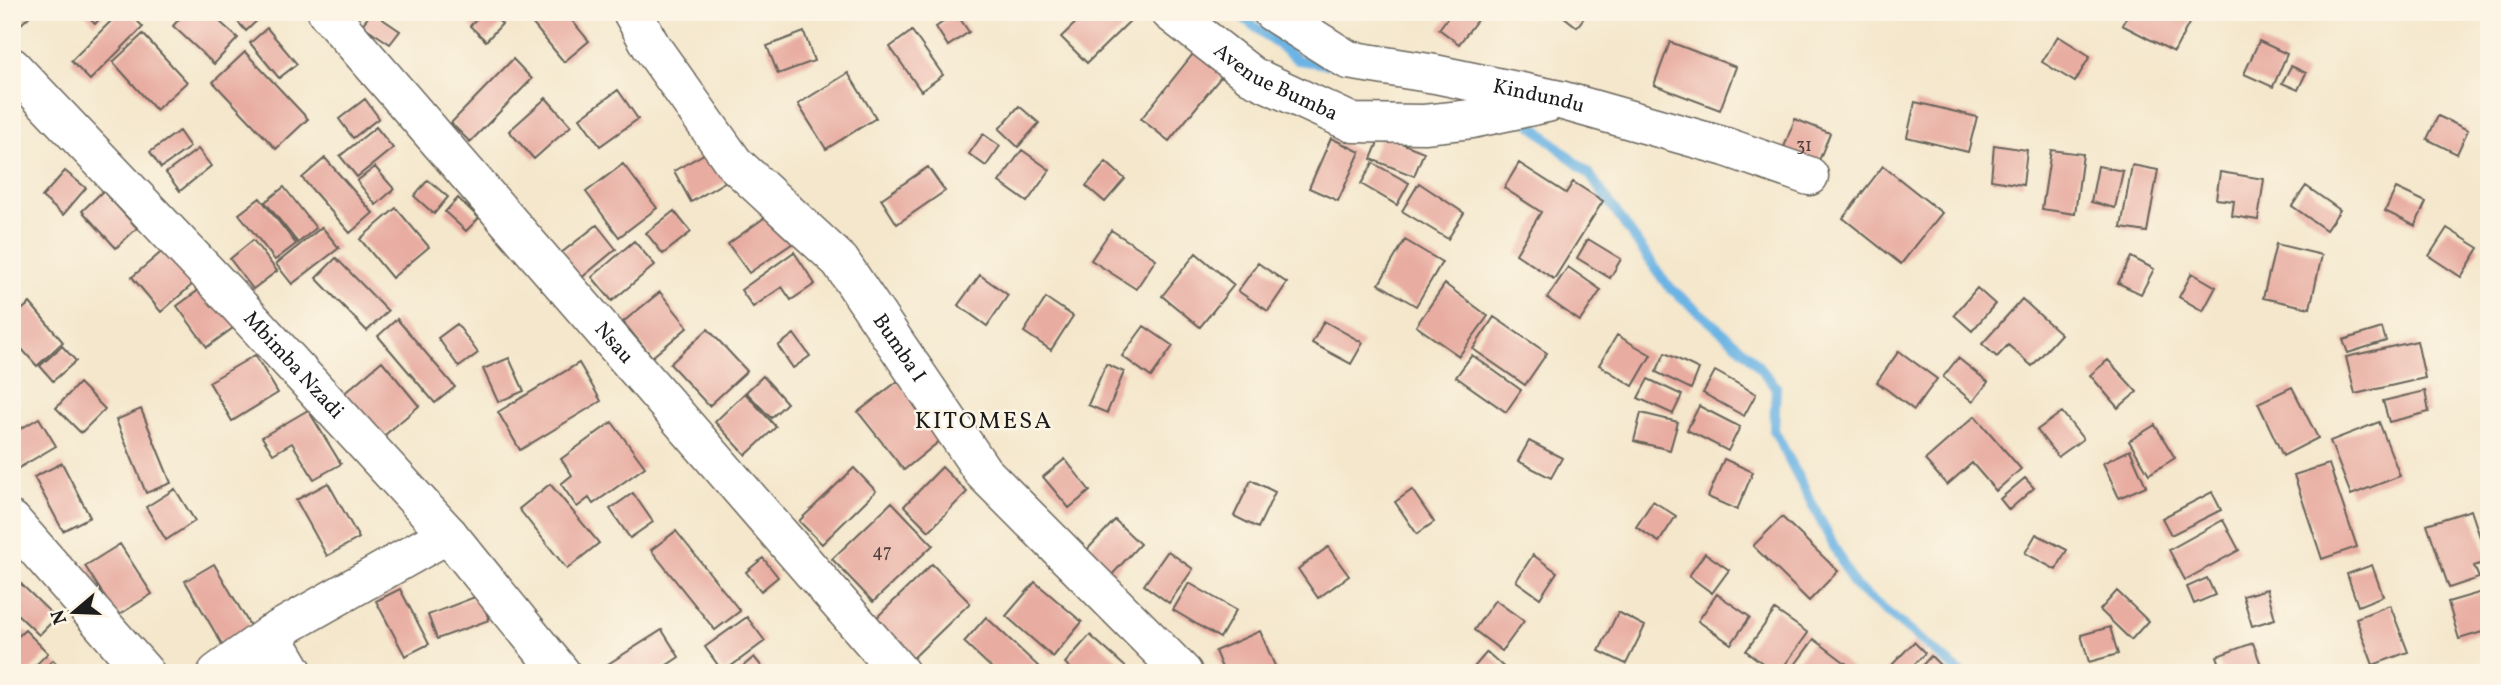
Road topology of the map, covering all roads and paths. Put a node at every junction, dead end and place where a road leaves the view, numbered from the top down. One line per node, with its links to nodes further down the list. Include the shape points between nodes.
1 (327, 12): 15 (street, Nsau)
2 (632, 12): 16 (street, Bumba I, via 734,163 840,261 983,472)
3 (1170, 12): 6 (street, Avenue Bumba, via 1252,76 1353,123 1424,124)
4 (1272, 12): 6 (street, Kindundu, via 1348,60)
5 (17, 81): 9 (street, Mbimba Nzadi, via 239,306)
6 (1560, 100): 7 (street, Kindundu, via 1726,147)
7 (1809, 176)
8 (12, 521): 11 (street)
9 (448, 534): 10 (street); 14 (street, Mbimba Nzadi)
10 (271, 634): 12 (street); 13 (street)
11 (145, 673)
12 (217, 673)
13 (294, 673)
14 (561, 673)
15 (900, 673)
16 (1183, 673)

